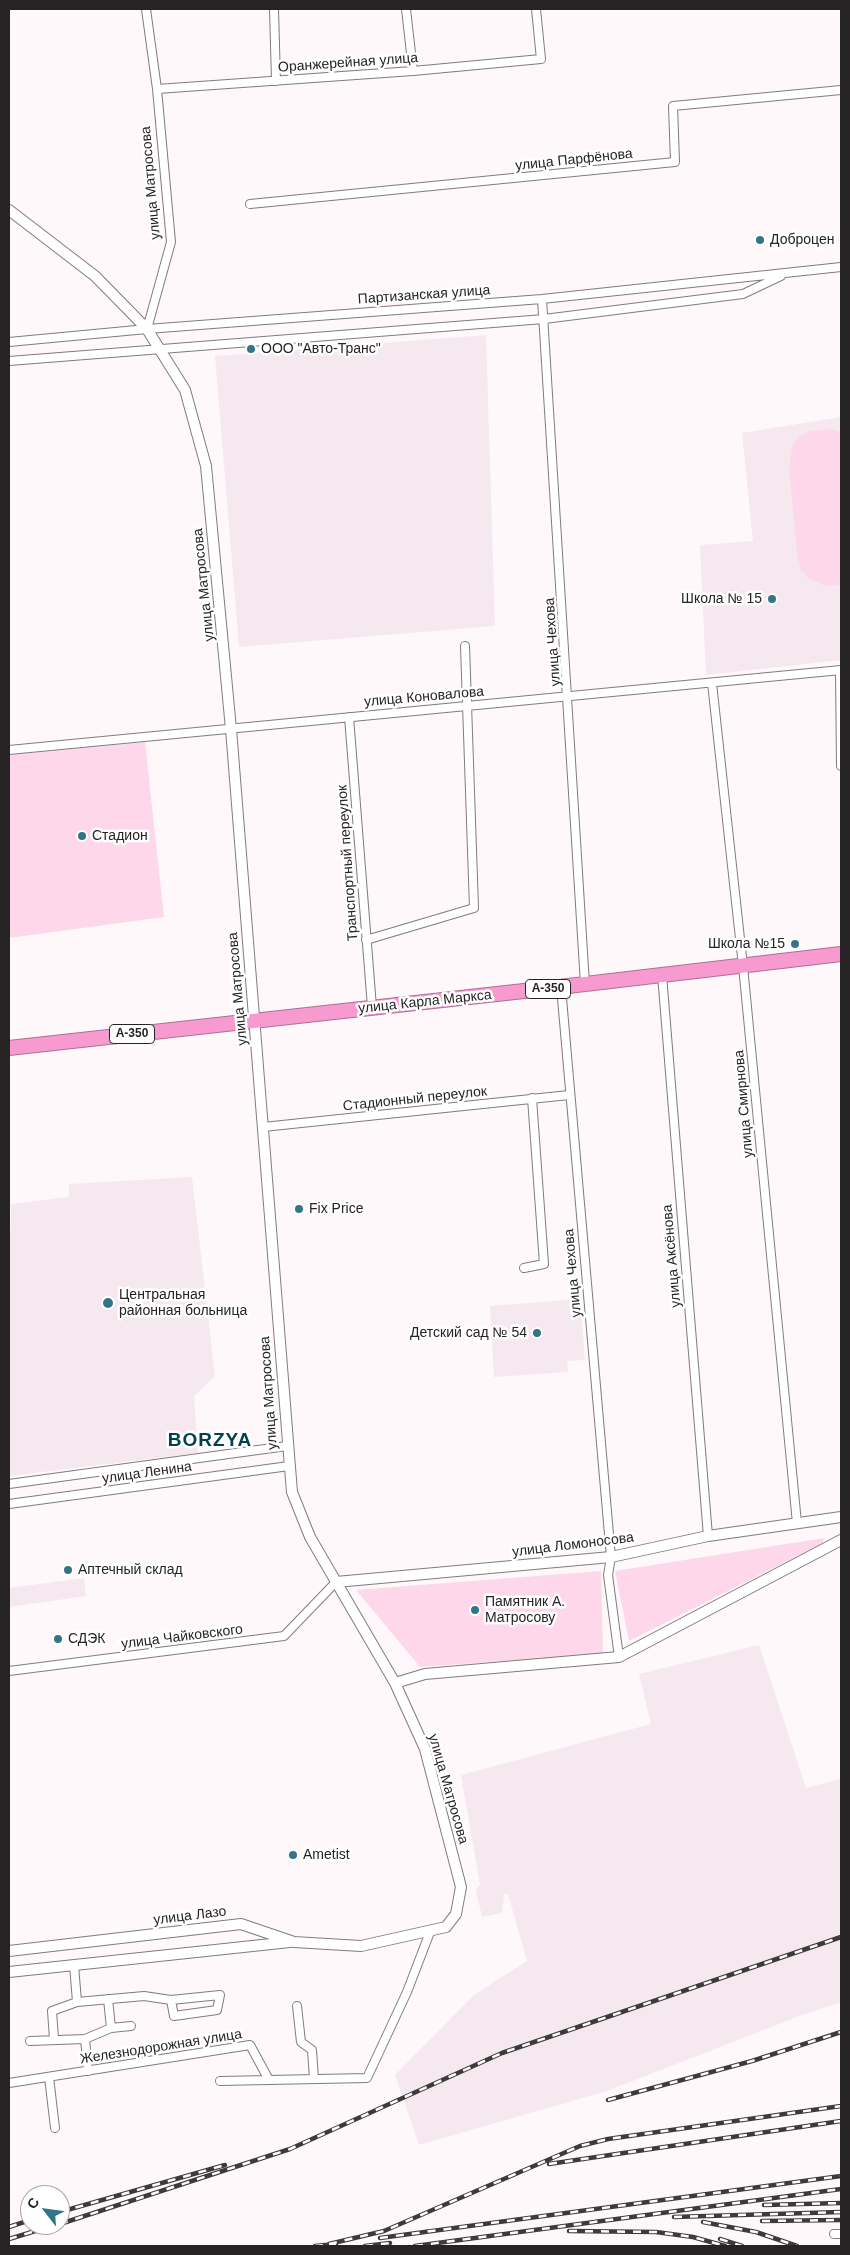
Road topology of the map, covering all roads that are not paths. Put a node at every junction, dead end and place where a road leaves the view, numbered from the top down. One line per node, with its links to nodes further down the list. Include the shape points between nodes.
1 (146, 9): 7 (street, улица Матросова)
2 (274, 9): 6 (street)
3 (406, 9): 5 (street)
4 (536, 9): 5 (street, Оранжерейная улица, via 541,60)
5 (413, 71): 6 (street, Оранжерейная улица)
6 (276, 81): 7 (street, Оранжерейная улица)
7 (157, 88): 15 (street, улица Матросова, via 170,242)
8 (841, 90): 9 (street, улица Парфёнова, via 672,106 675,162)
9 (250, 204)
10 (9, 210): 15 (street, via 95,276)
11 (841, 267): 12 (street, Партизанская улица)
12 (787, 273): 13 (street, Партизанская улица); 14 (street, via 743,294)
13 (542, 299): 14 (street, улица Чехова); 15 (street, Партизанская улица)
14 (544, 319): 17 (street); 22 (street, улица Чехова)
15 (147, 329): 16 (street, Партизанская улица); 17 (street, улица Матросова)
16 (9, 342)
17 (159, 348): 18 (street); 25 (street, улица Матросова, via 185,390 206,466)
18 (9, 361)
19 (465, 646): 23 (street)
20 (840, 670): 21 (street, улица Коновалова); 27 (street)
21 (712, 683): 22 (street, улица Коновалова); 30 (street, улица Смирнова)
22 (569, 696): 23 (street, улица Коновалова); 32 (street, улица Чехова)
23 (468, 706): 24 (street, улица Коновалова); 28 (street, via 474,908)
24 (349, 717): 25 (street, улица Коновалова); 28 (street, Транспортный переулок)
25 (231, 729): 26 (street, улица Коновалова); 35 (street, улица Матросова)
26 (9, 750)
27 (841, 766)
28 (366, 940): 34 (street, Транспортный переулок)
29 (841, 954): 30 (highway, улица Карла Маркса / А-350)
30 (743, 966): 31 (highway, улица Карла Маркса / А-350); 46 (street, улица Смирнова)
31 (662, 975): 32 (highway, улица Карла Маркса / А-350); 47 (street, улица Аксёнова)
32 (585, 984): 33 (highway, улица Карла Маркса / А-350)
33 (561, 987): 34 (highway, улица Карла Маркса / А-350); 37 (street, улица Чехова)
34 (372, 1007): 35 (highway, улица Карла Маркса / А-350)
35 (254, 1021): 36 (highway, улица Карла Маркса / А-350); 39 (street, улица Матросова)
36 (9, 1048)
37 (569, 1094): 38 (street, Стадионный переулок); 49 (street, улица Чехова)
38 (532, 1098): 39 (street, Стадионный переулок); 40 (street, улица Чехова, via 544,1264)
39 (263, 1128): 41 (street, улица Матросова)
40 (524, 1268)
41 (287, 1446): 42 (street, улица Матросова); 43 (street, улица Ленина)
42 (289, 1466): 44 (street, улица Ленина); 50 (street, улица Матросова, via 292,1492 302,1518)
43 (9, 1484)
44 (9, 1504)
45 (841, 1517): 46 (street, улица Ломоносова)
46 (797, 1523): 47 (street, улица Ломоносова)
47 (708, 1536): 49 (street, улица Ломоносова)
48 (841, 1540): 51 (street)
49 (611, 1557): 50 (street, улица Ломоносова); 51 (street, улица Чехова, via 608,1575)
50 (336, 1582): 52 (street, улица Чайковского, via 284,1636); 53 (street, улица Матросова)
51 (619, 1657): 53 (street, via 425,1674)
52 (9, 1671)
53 (395, 1683): 54 (street, улица Матросова, via 424,1749 461,1887 456,1914 446,1927)
54 (430, 1932): 55 (street, улица Лазо, via 361,1946); 70 (street, via 407,1992 367,2078)
55 (294, 1942): 56 (street, улица Лазо, via 241,1924); 57 (street)
56 (9, 1951)
57 (74, 1965): 58 (street); 61 (street)
58 (9, 1972)
59 (108, 1999): 60 (street, via 144,1996); 61 (street); 64 (street)
60 (171, 2000): 60 (street, via 181,1999 220,1995 217,2010 174,2016)
61 (77, 2002): 65 (street, via 52,2011)
62 (298, 2006): 70 (street, via 301,2042 312,2050)
63 (131, 2026): 64 (street)
64 (111, 2028): 66 (street)
65 (54, 2039): 66 (street); 67 (street)
66 (85, 2039): 68 (street)
67 (30, 2041)
68 (88, 2070): 69 (street, Железнодорожная улица); 71 (street, Железнодорожная улица, via 250,2045)
69 (49, 2077): 73 (street, Железнодорожная улица); 74 (street)
70 (314, 2079): 71 (street)
71 (269, 2080): 72 (street)
72 (220, 2081)
73 (9, 2083)
74 (55, 2128)

